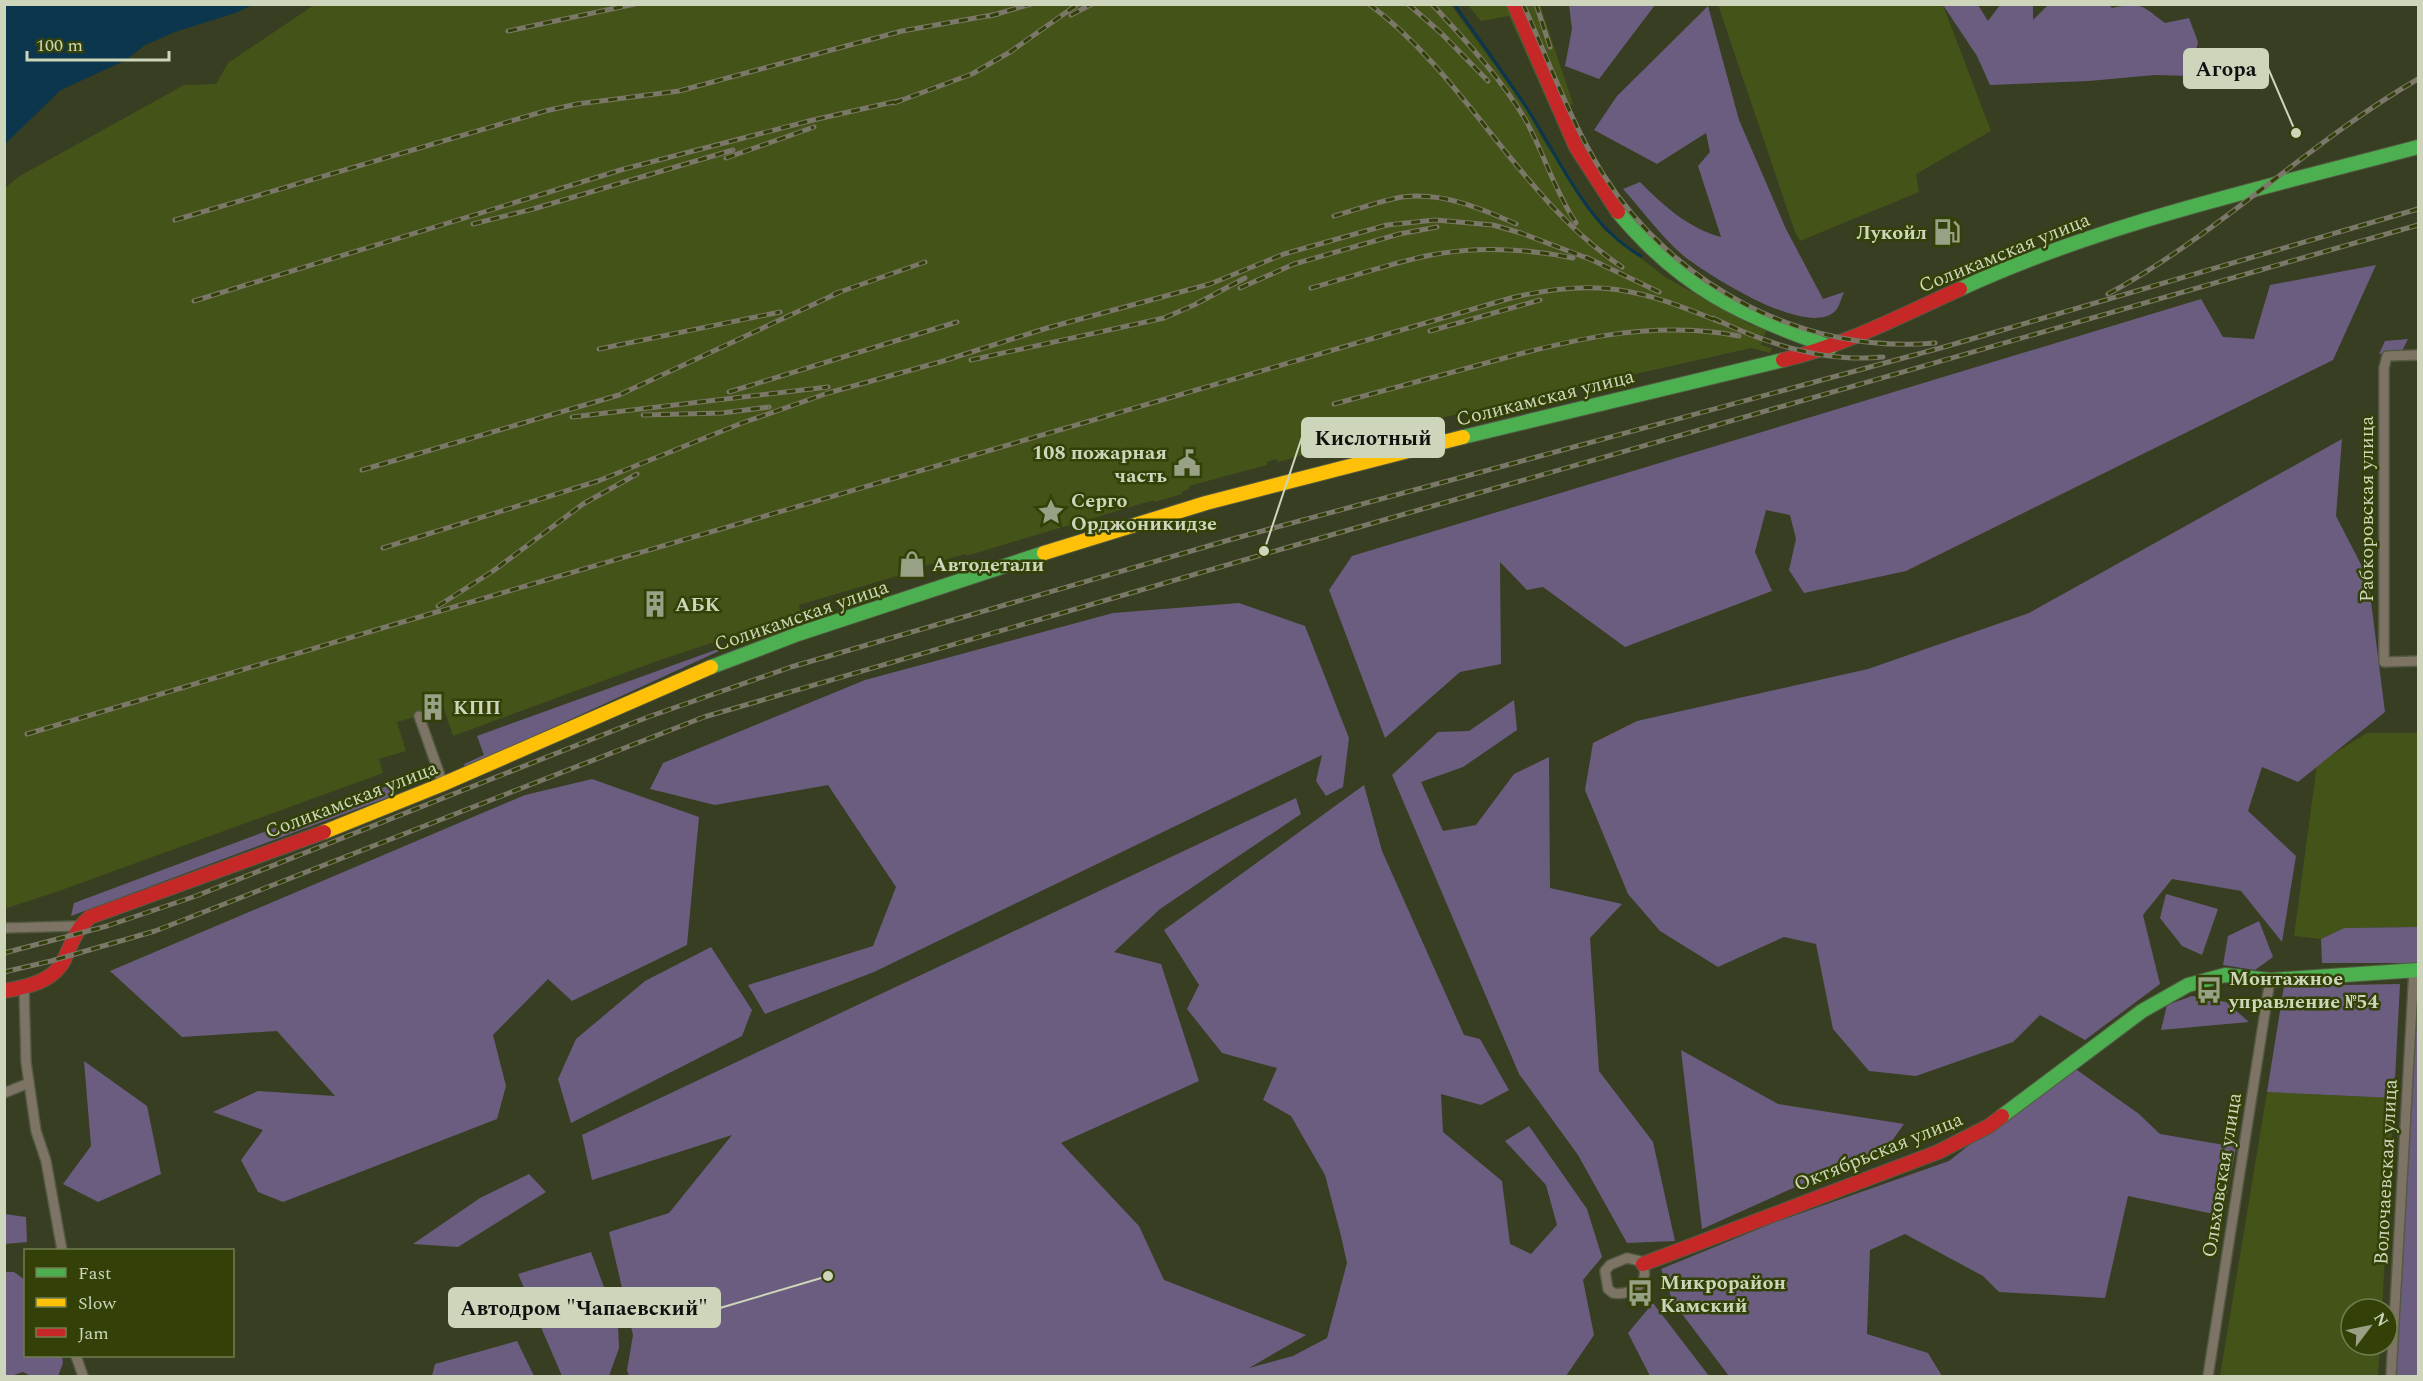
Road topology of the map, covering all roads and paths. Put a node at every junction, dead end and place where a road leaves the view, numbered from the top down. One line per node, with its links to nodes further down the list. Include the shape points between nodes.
1 (1514, 4): 3 (main road, via 1582,158 1618,212 1641,238 1679,275 1713,298 1773,327)
2 (2418, 147): 3 (main road, Соликамская улица, via 2072,243 1998,271)
3 (1831, 347): 7 (main road, Соликамская улица, via 1413,449 1117,529 727,660)
4 (2418, 355): 5 (street, Рабкоровская улица, via 2387,357 2384,368 2384,662)
5 (2418, 661)
6 (419, 716): 7 (street)
7 (443, 784): 8 (main road, Соликамская улица, via 311,837 90,917)
8 (78, 926): 9 (street); 12 (main road, via 59,968 51,976)
9 (4, 928)
10 (2416, 970): 11 (main road, Октябрьская улица); 21 (street, Волочаевская улица)
11 (2270, 980): 17 (main road, Октябрьская улица, via 2225,975 2188,985 2142,1011 1989,1126 1938,1152); 20 (street, Ольховская улица)
12 (24, 986): 13 (main road); 14 (street)
13 (4, 992)
14 (29, 1083): 15 (street); 16 (street)
15 (4, 1093)
16 (62, 1249)
17 (1643, 1264): 17 (street, via 1627,1258 1610,1265 1605,1272 1608,1289 1619,1294 1637,1289 1645,1277)
18 (76, 1357): 19 (street)
19 (83, 1377)
20 (2208, 1377)
21 (2391, 1377)

